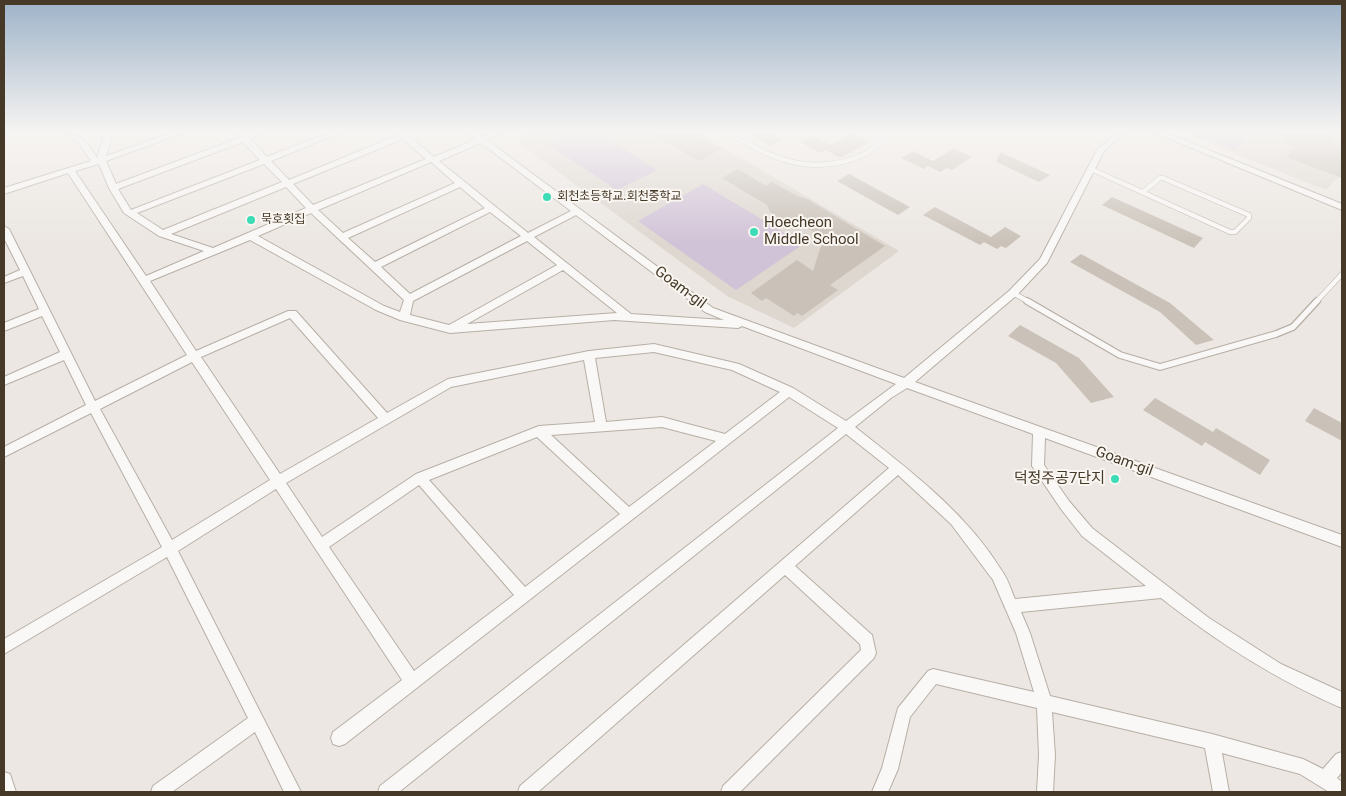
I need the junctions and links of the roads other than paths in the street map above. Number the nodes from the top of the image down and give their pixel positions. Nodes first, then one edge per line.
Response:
1 (103, 169) edge
2 (163, 169) edge
3 (242, 169) edge
4 (274, 169) edge
5 (319, 169) edge
6 (410, 169) edge
7 (444, 169) edge
8 (521, 169) edge
9 (1091, 169) joint
10 (1249, 169) edge
11 (70, 170) joint
12 (287, 183) junction
13 (461, 183) junction
14 (113, 188) junction
15 (4, 191) edge
16 (1143, 192) junction
17 (1342, 207) edge
18 (491, 208) junction
19 (312, 209) junction
20 (578, 211) junction
21 (130, 213) junction
22 (5, 232) edge
23 (162, 234) junction
24 (251, 236) junction
25 (527, 236) junction
26 (342, 237) junction
27 (213, 251) junction
28 (374, 266) junction
29 (563, 266) junction
30 (26, 272) junction
31 (1342, 274) edge
32 (4, 280) edge
33 (144, 280) junction
34 (1014, 293) junction
35 (409, 299) junction
36 (45, 311) junction
37 (629, 317) junction
38 (404, 318) junction
39 (752, 324) junction
40 (4, 327) edge
41 (450, 329) junction
42 (67, 354) junction
43 (589, 355) junction
44 (194, 356) junction
45 (4, 382) edge
46 (906, 383) junction
47 (789, 391) junction
48 (93, 407) junction
49 (386, 419) junction
50 (601, 426) junction
51 (846, 427) junction
52 (539, 431) junction
53 (1038, 431) junction
54 (726, 439) junction
55 (4, 452) edge
56 (898, 468) junction
57 (420, 478) junction
58 (278, 481) junction
59 (628, 514) junction
60 (1342, 541) edge
61 (321, 545) junction
62 (170, 548) junction
63 (785, 566) junction
64 (1162, 591) junction
65 (524, 596) junction
66 (1011, 606) junction
67 (4, 647) edge
68 (412, 682) junction
69 (1342, 700) edge
70 (1044, 702) junction
71 (257, 721) junction
72 (339, 738) dead end
73 (1212, 742) junction
74 (1342, 760) edge
75 (1325, 779) junction
76 (4, 780) edge
77 (8, 792) edge
78 (160, 792) edge
79 (293, 792) edge
80 (386, 792) edge
81 (526, 792) edge
82 (729, 792) edge
83 (880, 792) edge
84 (1045, 792) edge
85 (1221, 792) edge
86 (1342, 792) edge

1 - 14 street
2 - 14 street
3 - 21 street
4 - 12 street
5 - 12 street
6 - 19 street
7 - 13 street
8 - 20 street, Goam-gil
9 - 16 lane
9 - 34 street
10 - 17 street
11 - 15 street
11 - 33 street
12 - 19 street
12 - 23 street
13 - 18 street
13 - 26 street
14 - 21 street
16 - 16 lane
18 - 25 street
18 - 28 street
19 - 24 street
19 - 26 street
20 - 25 street
20 - 39 street, Goam-gil
21 - 23 street
22 - 30 street
23 - 27 street
24 - 27 street
24 - 38 street
25 - 29 street
25 - 35 street
26 - 28 street
27 - 33 street
28 - 35 street
29 - 37 street
29 - 41 street
30 - 32 street
30 - 36 street
31 - 34 lane
33 - 44 street
34 - 46 street
35 - 38 street
36 - 40 street
36 - 42 street
37 - 39 street
37 - 41 street
38 - 41 street
39 - 46 street, Goam-gil
42 - 45 street
42 - 48 street
43 - 47 street
43 - 49 street
43 - 50 street
44 - 48 street
44 - 49 street
44 - 58 street
46 - 51 street
46 - 53 street, Goam-gil
47 - 51 street
47 - 54 street
48 - 55 street
48 - 62 street
49 - 58 street
50 - 52 street
50 - 54 street
51 - 56 street
51 - 80 street
52 - 57 street
52 - 59 street
53 - 60 street, Goam-gil
53 - 64 street
54 - 59 street
56 - 63 street
56 - 66 street
57 - 61 street
57 - 65 street
58 - 61 street
58 - 62 street
59 - 65 street
61 - 68 street
62 - 67 street
62 - 71 street
63 - 81 street
63 - 82 street
64 - 66 street
64 - 69 street
65 - 68 street
66 - 70 street
68 - 72 street
70 - 73 street
70 - 83 street
70 - 84 street
71 - 78 street
71 - 79 street
73 - 75 street
73 - 85 street
74 - 75 street
75 - 86 street
76 - 77 street

